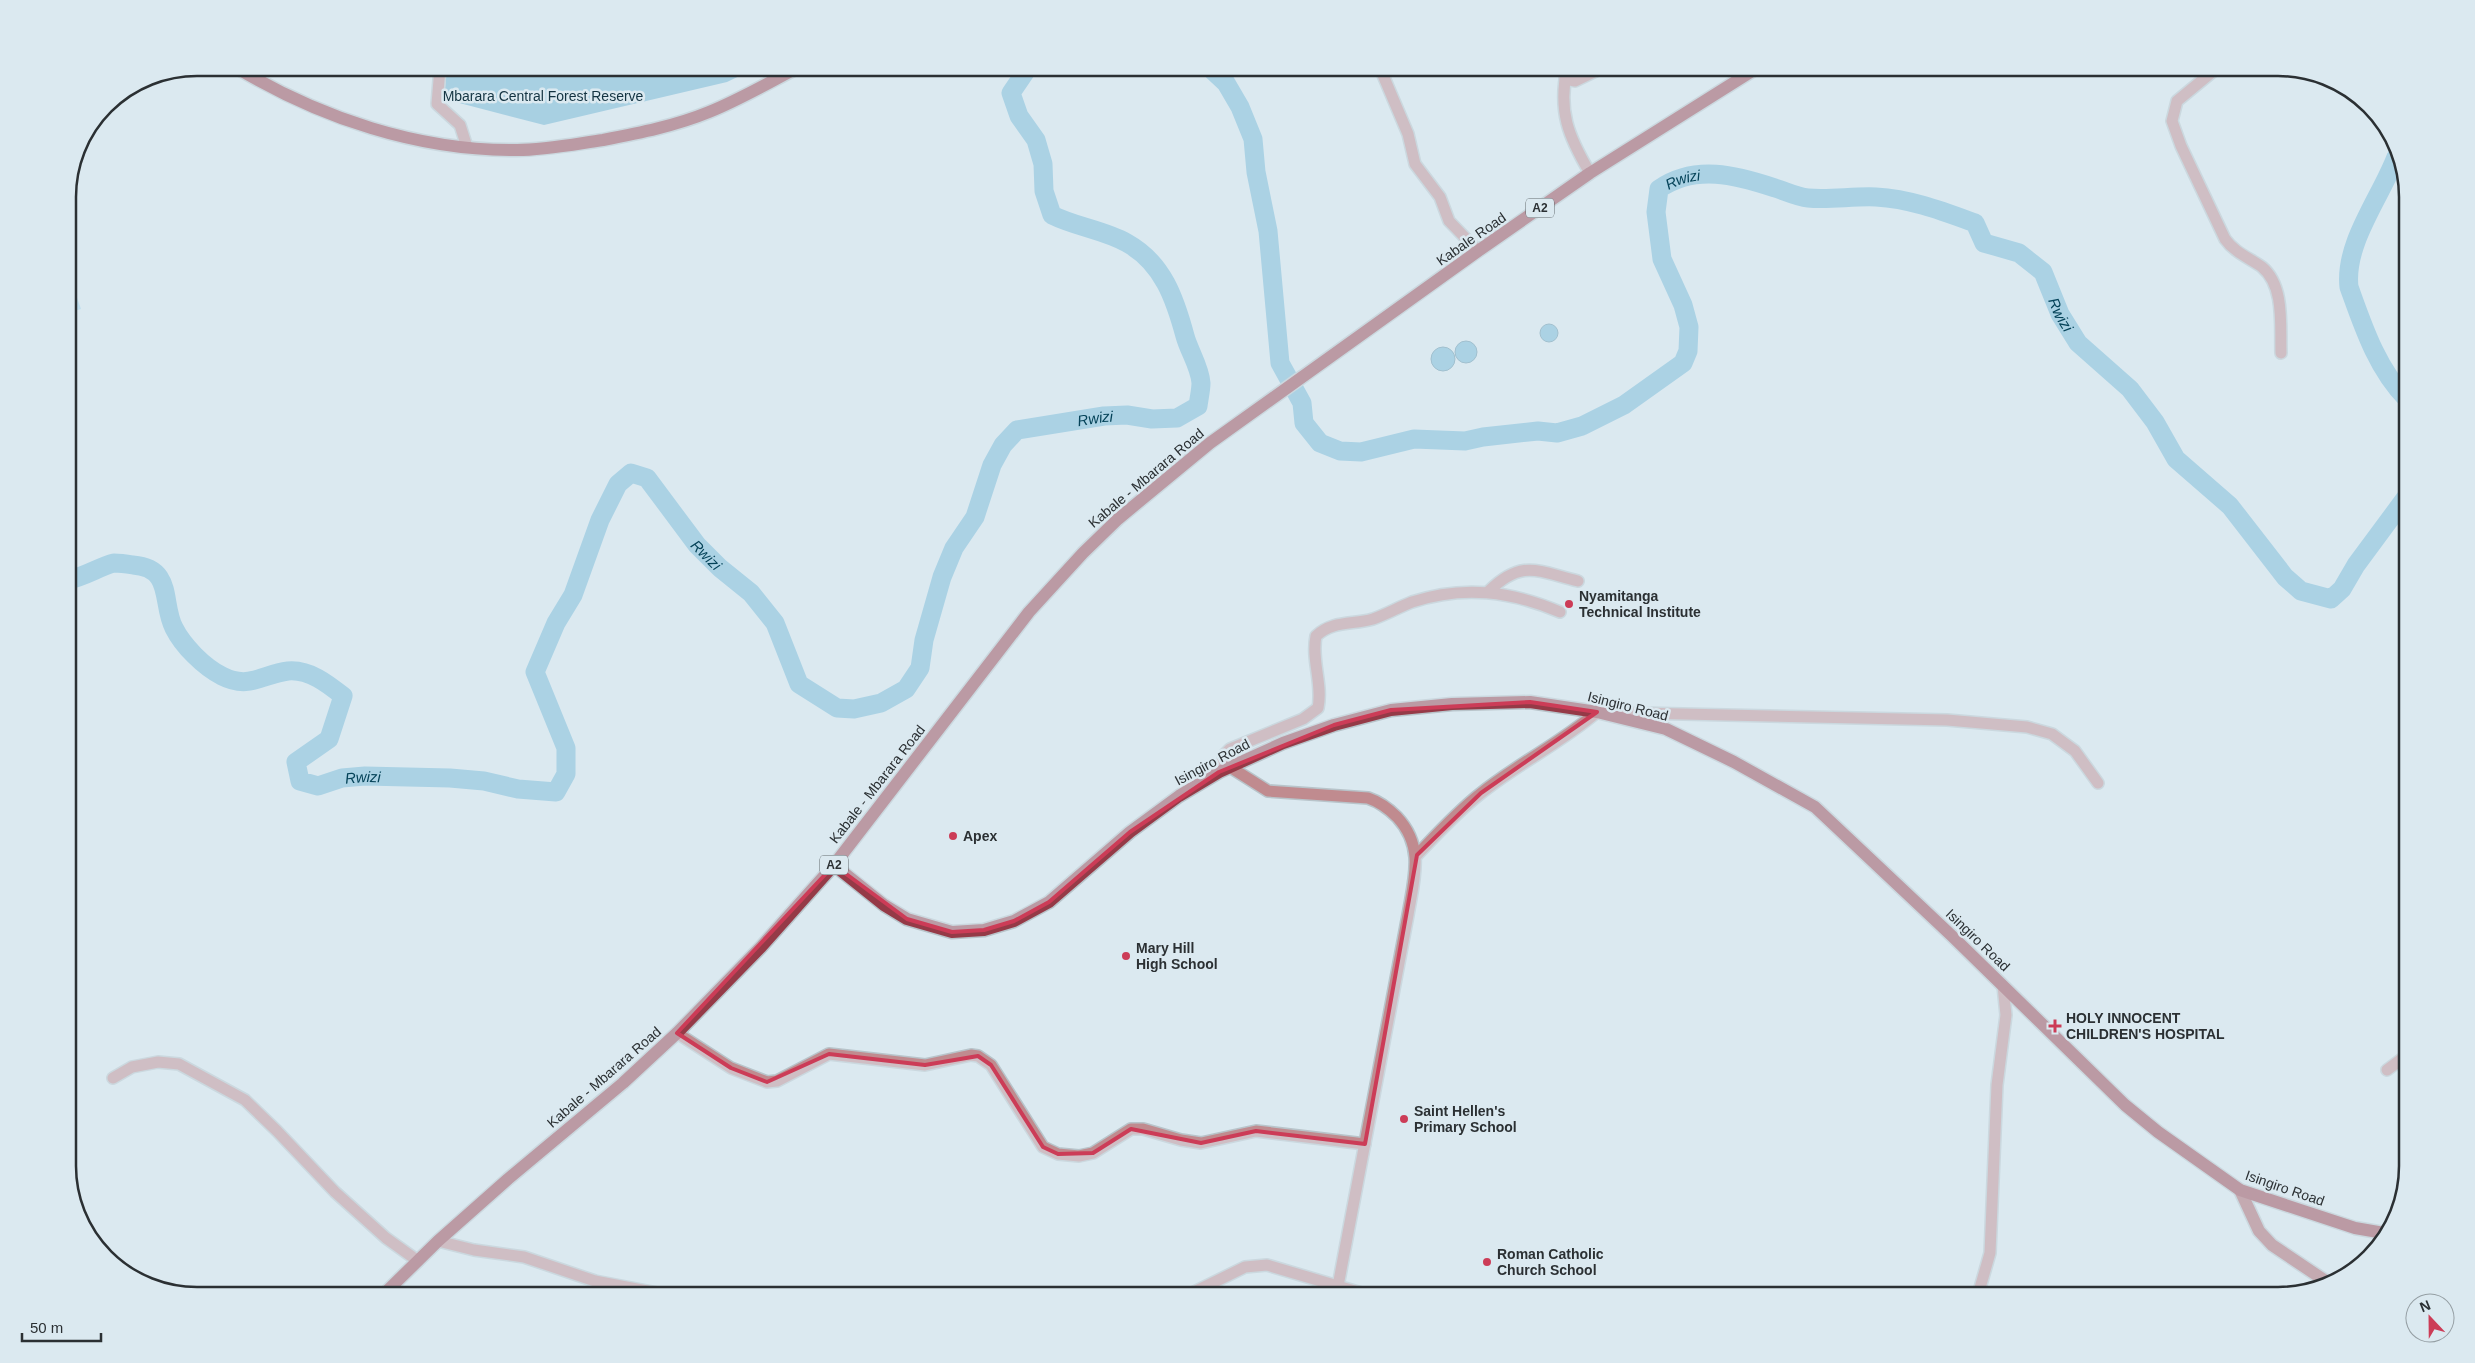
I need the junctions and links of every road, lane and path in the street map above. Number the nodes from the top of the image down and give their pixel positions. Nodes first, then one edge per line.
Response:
1 (251, 76) edge
2 (439, 76) edge
3 (780, 76) edge
4 (1384, 76) edge
5 (1566, 76) edge
6 (1569, 76) edge
7 (1585, 76) edge
8 (1744, 76) edge
9 (2207, 76) edge
10 (467, 147) junction
11 (1590, 174) junction
12 (1478, 251) junction
13 (2281, 352) dead end
14 (1257, 409) joint
15 (1578, 581) dead end
16 (1489, 591) junction
17 (1560, 612) dead end
18 (1597, 712) junction
19 (1225, 769) junction
20 (2098, 782) dead end
21 (1417, 856) junction
22 (834, 865) junction
23 (2003, 986) junction
24 (677, 1033) junction
25 (2399, 1062) edge
26 (2387, 1070) dead end
27 (113, 1078) dead end
28 (1365, 1144) junction
29 (2240, 1190) junction
30 (2378, 1233) edge
31 (438, 1242) junction
32 (418, 1261) junction
33 (2322, 1279) edge
34 (392, 1287) edge
35 (624, 1287) edge
36 (1206, 1287) edge
37 (1331, 1287) edge
38 (1341, 1287) edge
39 (1981, 1287) edge

1 - 10 main road
2 - 10 street
3 - 10 main road
4 - 12 street
5 - 11 street
6 - 7 street
8 - 11 main road, Kabale Road / A2
9 - 13 street
11 - 12 main road, Kabale Road / A2
12 - 14 main road, Kabale Road / A2
14 - 22 main road, Kabale - Mbarara Road / A2
15 - 16 street
16 - 17 street
16 - 19 street
18 - 19 main road, Isingiro Road
18 - 20 street
18 - 21 street
18 - 23 main road, Isingiro Road
19 - 21 street
19 - 22 main road, Isingiro Road
21 - 28 street
22 - 24 main road, Kabale - Mbarara Road / A2
23 - 29 main road, Isingiro Road
23 - 39 street
24 - 28 street
24 - 31 main road, Kabale - Mbarara Road / A2
25 - 26 street
27 - 32 street
28 - 38 street
29 - 30 main road, Isingiro Road
29 - 33 main road
31 - 32 main road, Kabale - Mbarara Road / A2
31 - 35 street
32 - 34 main road, Kabale - Mbarara Road / A2
36 - 37 street

